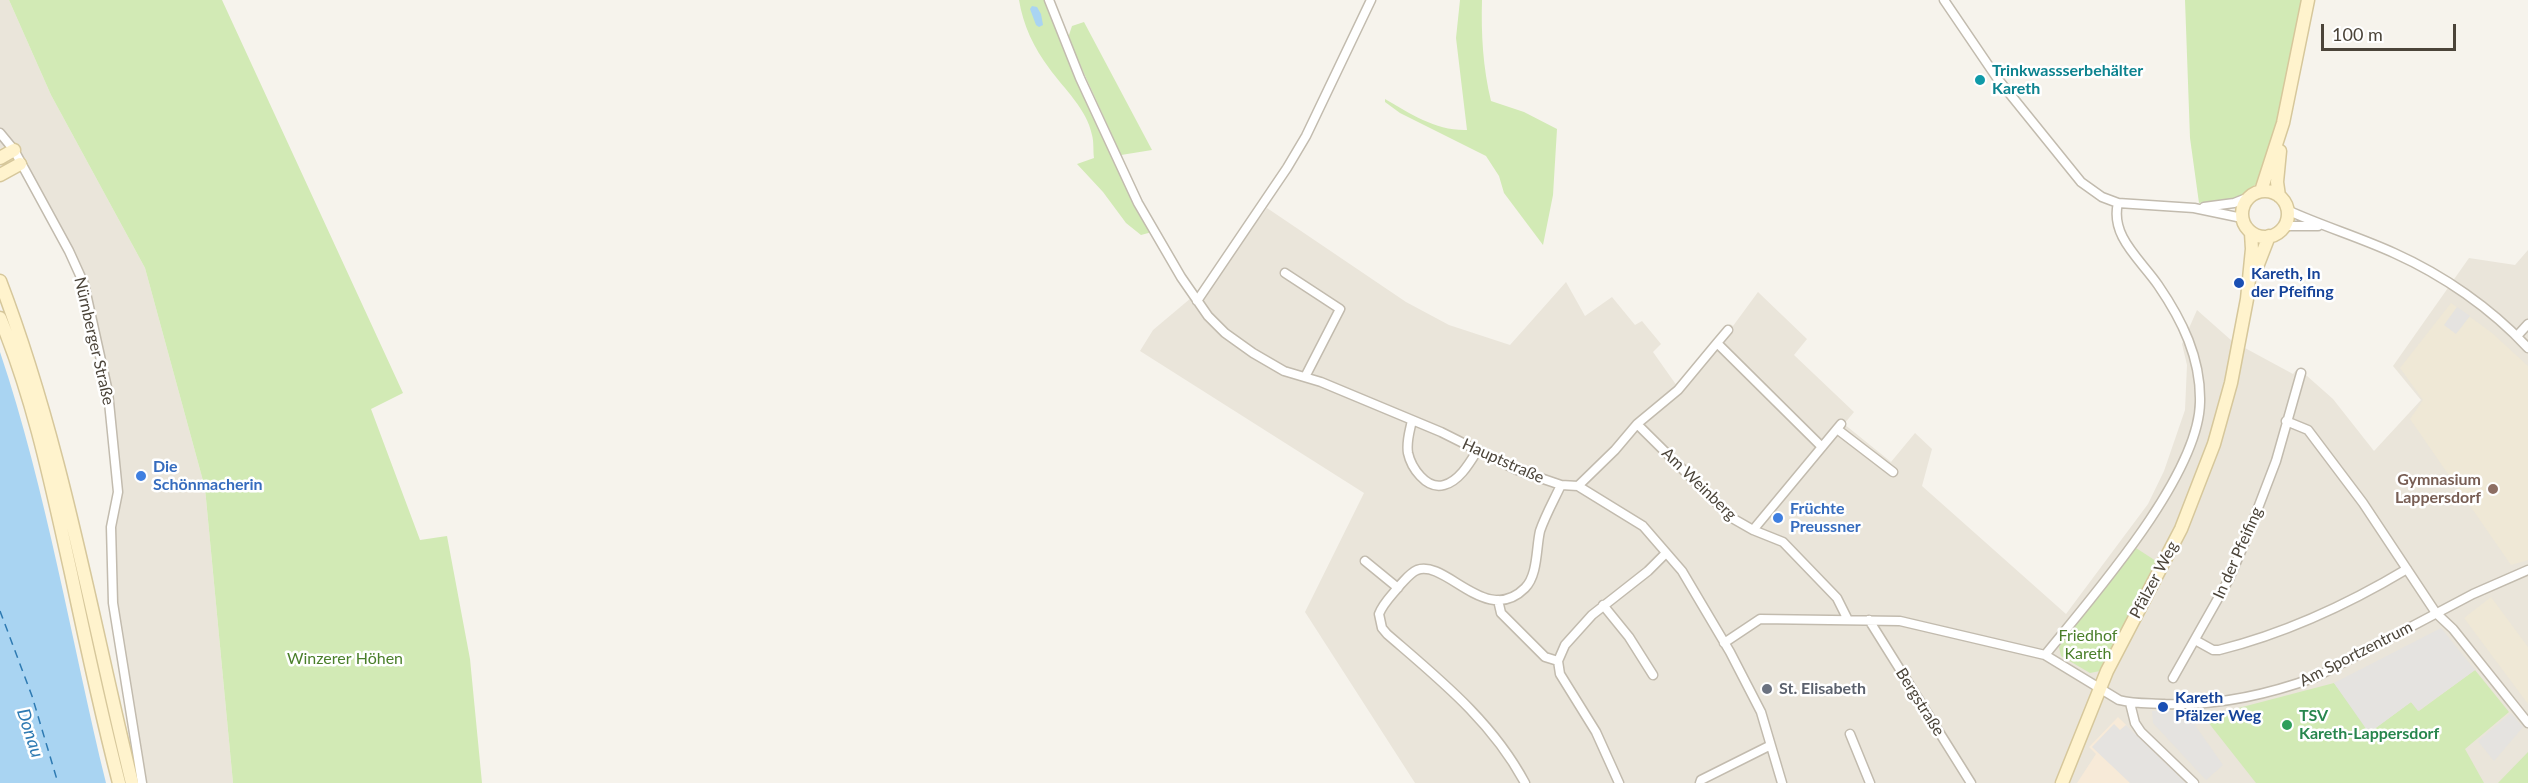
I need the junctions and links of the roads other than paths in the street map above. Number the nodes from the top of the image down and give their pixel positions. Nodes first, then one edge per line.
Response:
1 (1049, 0) edge
2 (1371, 0) edge
3 (1944, 0) edge
4 (2308, 0) edge
5 (2283, 123) junction
6 (0, 133) edge
7 (14, 150) junction
8 (0, 158) edge
9 (20, 164) junction
10 (0, 175) edge
11 (2261, 191) junction
12 (2279, 196) junction
13 (2248, 197) junction
14 (2118, 203) junction
15 (2194, 208) junction
16 (2287, 210) junction
17 (2242, 218) junction
18 (2284, 226) junction
19 (2321, 226) junction
20 (2252, 232) junction
21 (2269, 236) junction
22 (1285, 273) dead end
23 (0, 281) edge
24 (2247, 299) junction
25 (1197, 302) junction
26 (0, 318) edge
27 (2528, 324) edge
28 (1728, 330) dead end
29 (2517, 336) junction
30 (1717, 343) junction
31 (2528, 348) edge
32 (2301, 373) dead end
33 (1305, 377) junction
34 (1412, 420) junction
35 (2286, 421) junction
36 (1637, 424) junction
37 (1822, 447) junction
38 (1477, 451) junction
39 (1893, 472) dead end
40 (1561, 485) junction
41 (1578, 486) junction
42 (1753, 530) junction
43 (1666, 553) junction
44 (1365, 561) dead end
45 (2407, 569) junction
46 (2528, 570) edge
47 (1398, 588) junction
48 (1498, 600) junction
49 (1603, 605) junction
50 (2436, 613) junction
51 (1848, 620) junction
52 (1869, 620) junction
53 (2195, 640) junction
54 (1724, 643) junction
55 (2045, 655) junction
56 (1558, 660) junction
57 (1653, 675) dead end
58 (2173, 678) dead end
59 (2100, 688) junction
60 (2130, 703) junction
61 (2528, 723) edge
62 (1851, 734) dead end
63 (1769, 746) junction
64 (119, 783) edge
65 (132, 783) edge
66 (142, 783) edge
67 (1525, 783) edge
68 (1619, 783) edge
69 (1700, 783) edge
70 (1782, 783) edge
71 (1870, 783) edge
72 (1971, 783) edge
73 (2062, 783) edge
74 (2193, 783) edge

1 - 25 street, Hauptstraße
2 - 25 street
3 - 14 street
4 - 5 street
5 - 11 street
5 - 12 street
6 - 7 street, Nürnberger Straße
7 - 8 street
7 - 9 street, Nürnberger Straße
9 - 10 street
9 - 66 street, Nürnberger Straße
11 - 12 street
11 - 13 street
12 - 16 street
13 - 15 street
13 - 17 street
14 - 15 street
14 - 55 street
15 - 17 street
16 - 18 street
16 - 19 street
17 - 20 street
18 - 19 street
18 - 21 street
19 - 29 street
20 - 21 street
20 - 24 street
21 - 24 street
22 - 33 street
23 - 65 street
24 - 59 street, Pfälzer Weg
25 - 33 street, Hauptstraße
26 - 64 street
27 - 29 street
28 - 30 street
29 - 31 street
30 - 36 street
30 - 37 street
32 - 35 street, In der Pfeifing
33 - 34 street, Hauptstraße
34 - 38 street, Hauptstraße
34 - 38 street
35 - 45 street
35 - 53 street, In der Pfeifing
36 - 41 street
36 - 42 street, Am Weinberg
37 - 39 street
37 - 42 street
38 - 40 street, Hauptstraße
40 - 41 street, Hauptstraße
40 - 48 street
41 - 43 street, Hauptstraße
42 - 51 street, Am Weinberg
43 - 49 street
43 - 54 street, Hauptstraße
44 - 47 street
45 - 50 street
45 - 53 street
46 - 50 street, Am Sportzentrum
47 - 48 street
47 - 67 street
48 - 56 street
49 - 56 street
49 - 57 street
50 - 60 street, Am Sportzentrum
50 - 61 street
51 - 52 street, Am Sportzentrum
51 - 54 street, Am Sportzentrum
52 - 55 street, Am Sportzentrum
52 - 72 street, Bergstraße
53 - 58 street, In der Pfeifing
54 - 63 street, Hauptstraße
55 - 59 street, Am Sportzentrum
56 - 68 street
59 - 60 street, Am Sportzentrum
59 - 73 street, Pfälzer Weg
60 - 74 street
62 - 71 street
63 - 69 street
63 - 70 street, Hauptstraße

